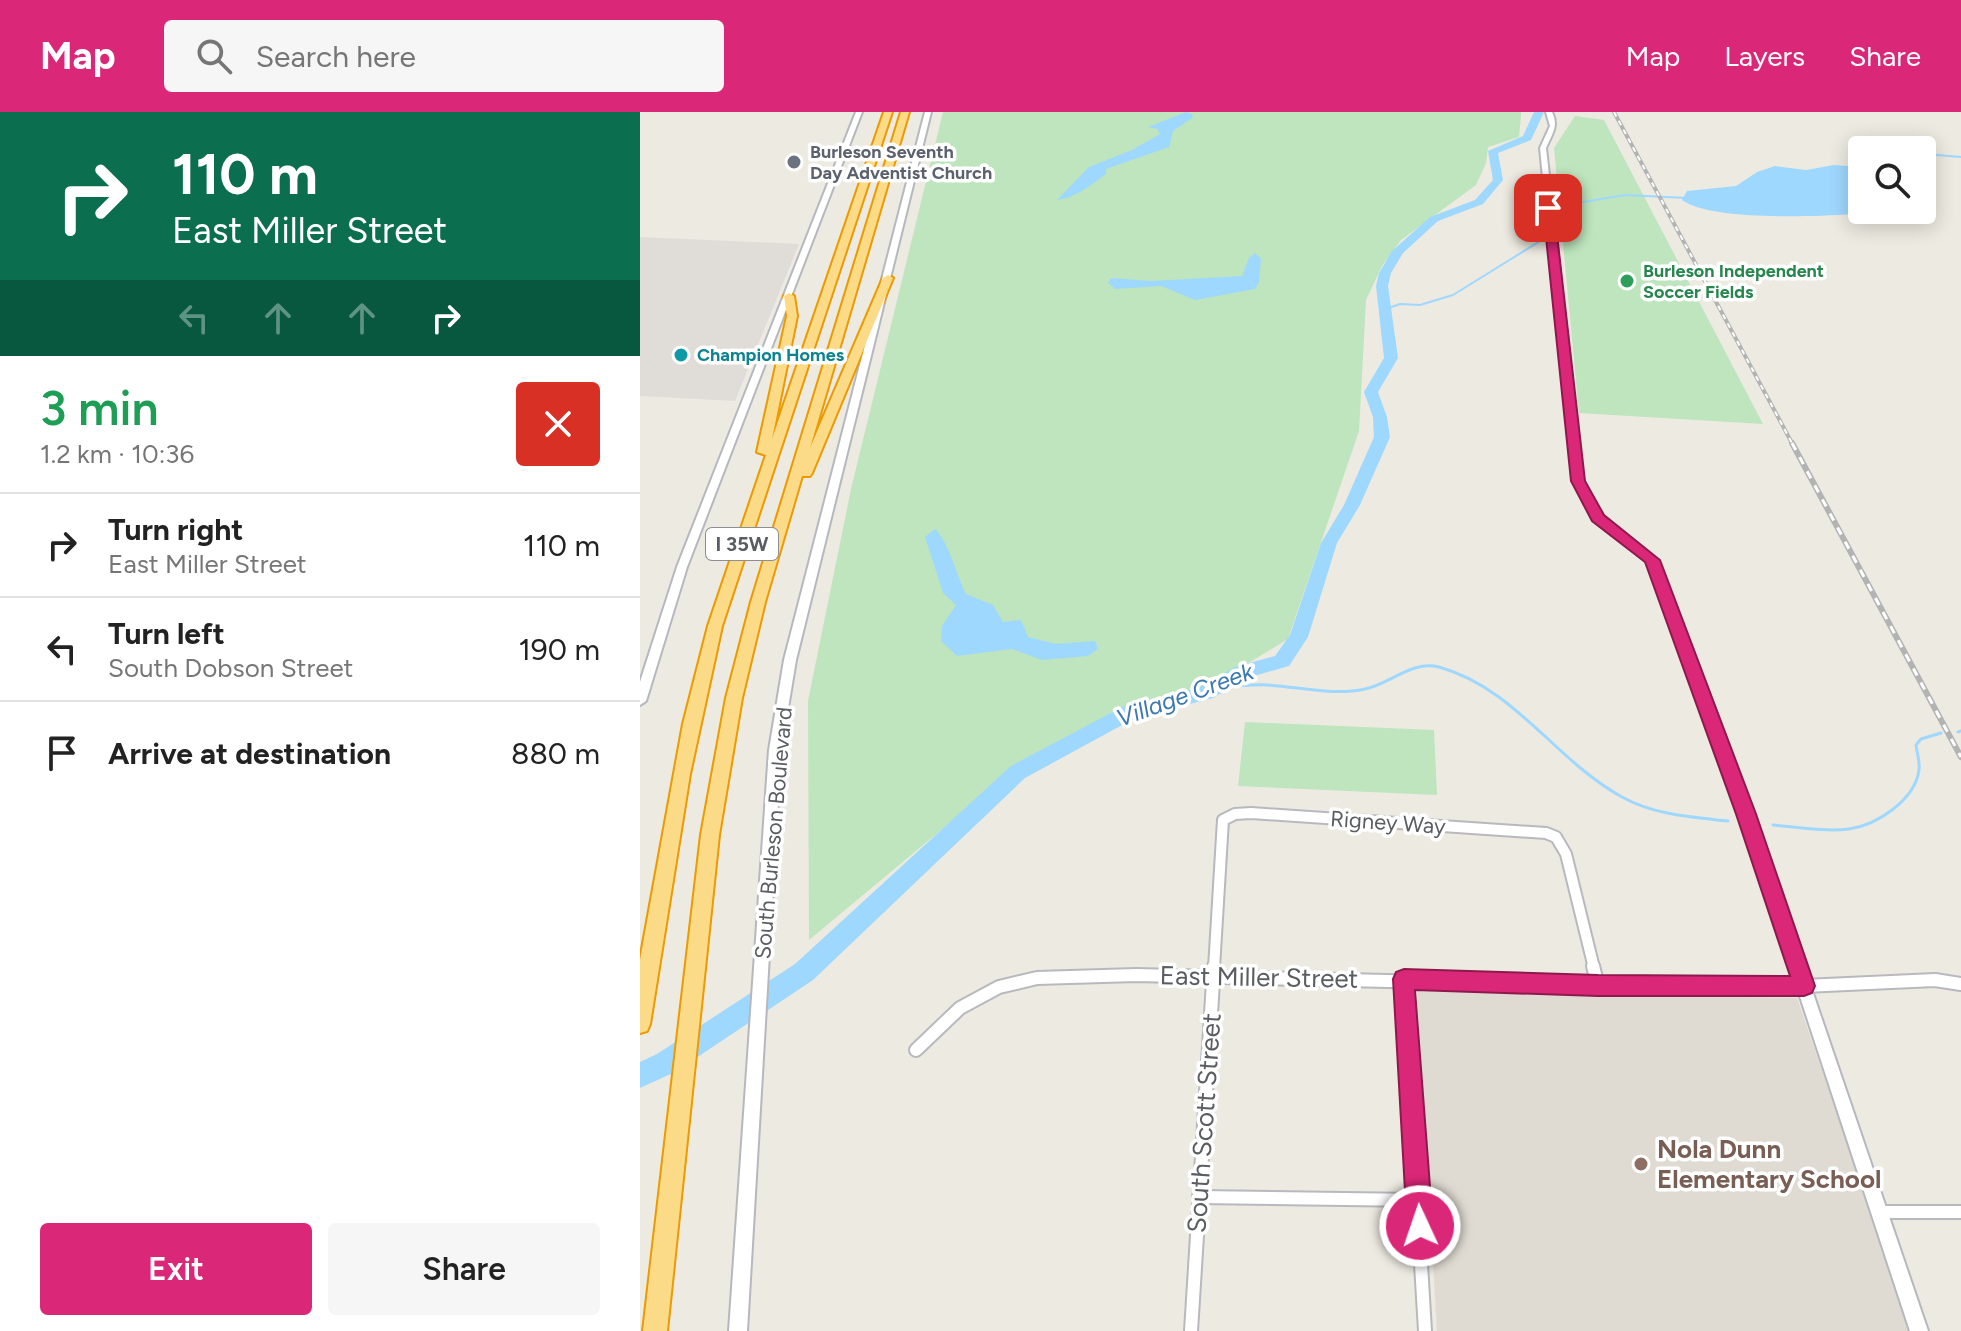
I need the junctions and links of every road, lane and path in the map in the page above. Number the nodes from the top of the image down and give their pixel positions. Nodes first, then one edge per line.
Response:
1 (859, 112) edge
2 (888, 112) edge
3 (905, 112) edge
4 (928, 112) edge
5 (1549, 112) edge
6 (888, 278) junction
7 (789, 296) junction
8 (750, 521) junction
9 (781, 524) junction
10 (640, 701) edge
11 (1223, 820) joint
12 (1213, 977) junction
13 (1404, 979) junction
14 (1961, 984) edge
15 (1598, 986) junction
16 (1804, 986) junction
17 (640, 1024) edge
18 (916, 1050) dead end
19 (1199, 1197) junction
20 (1418, 1200) junction
21 (1878, 1212) junction
22 (1961, 1212) edge
23 (655, 1331) edge
24 (738, 1331) edge
25 (1191, 1331) edge
26 (1425, 1331) edge
27 (1919, 1331) edge

1 - 7 main road
2 - 8 highway, I 35W
3 - 9 highway, I 35W
4 - 6 main road, South Burleson Boulevard
5 - 16 main road
6 - 9 highway
6 - 24 main road, South Burleson Boulevard
7 - 8 highway
7 - 10 main road
8 - 17 highway, I 35W
9 - 23 highway, I 35W
11 - 12 street, South Scott Street
11 - 15 street, Rigney Way
12 - 13 street, East Miller Street
12 - 18 street, East Miller Street
12 - 19 street, South Scott Street
13 - 15 street, East Miller Street
13 - 20 street
14 - 16 street, East Miller Street
15 - 16 street, East Miller Street
16 - 21 main road
19 - 20 street
19 - 25 street, South Scott Street
20 - 26 street
21 - 22 street
21 - 27 main road

